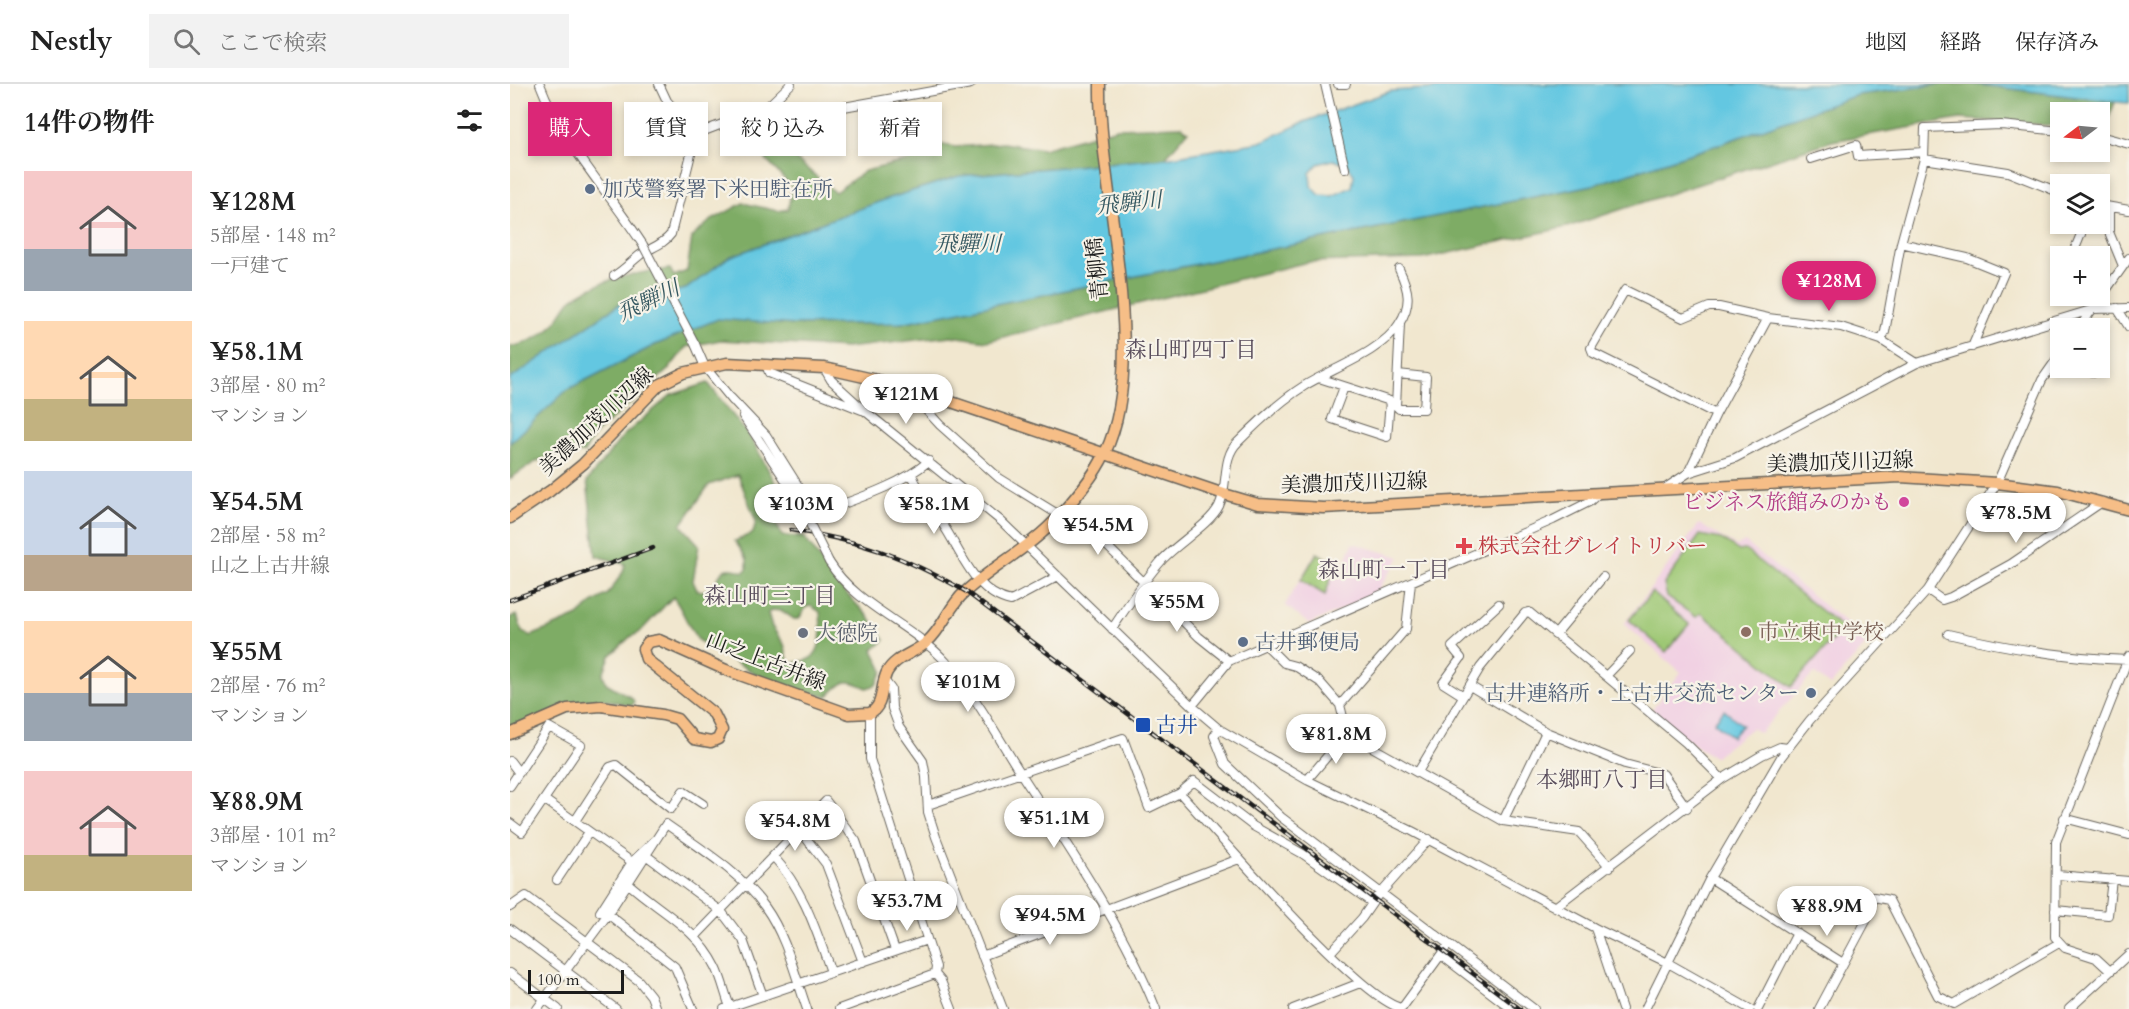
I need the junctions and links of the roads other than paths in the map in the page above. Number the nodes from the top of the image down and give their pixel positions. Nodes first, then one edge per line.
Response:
1 (540, 84) edge
2 (659, 84) edge
3 (791, 84) edge
4 (971, 84) edge
5 (1100, 84) edge
6 (1325, 84) edge
7 (1338, 84) edge
8 (1346, 84) edge
9 (669, 102) edge
10 (772, 102) edge
11 (846, 107) edge
12 (2050, 129) edge
13 (2110, 139) edge
14 (2129, 144) edge
15 (1924, 155) junction
16 (690, 156) edge
17 (1811, 159) dead end
18 (1345, 169) dead end
19 (2050, 189) edge
20 (2110, 207) edge
21 (2129, 210) edge
22 (2080, 234) dead end
23 (2110, 234) edge
24 (1901, 243) junction
25 (2076, 246) edge
26 (2129, 258) edge
27 (2123, 266) junction
28 (1399, 269) dead end
29 (614, 276) dead end
30 (2110, 280) edge
31 (2095, 306) edge
32 (2117, 308) junction
33 (2129, 308) edge
34 (2094, 309) junction
35 (1768, 318) junction
36 (2087, 318) edge
37 (1400, 324) junction
38 (2129, 327) edge
39 (1881, 340) junction
40 (1972, 347) junction
41 (1917, 363) junction
42 (766, 364) junction
43 (705, 367) junction
44 (824, 368) junction
45 (2050, 369) edge
46 (1398, 374) junction
47 (1319, 378) junction
48 (904, 386) junction
49 (1344, 387) junction
50 (865, 411) junction
51 (1716, 414) junction
52 (759, 432) junction
53 (1105, 453) junction
54 (928, 461) junction
55 (1688, 473) junction
56 (912, 475) junction
57 (1997, 483) junction
58 (1664, 489) junction
59 (1599, 492) junction
60 (1224, 494) junction
61 (2102, 502) junction
62 (2129, 510) edge
63 (1060, 515) junction
64 (510, 518) edge
65 (1028, 547) junction
66 (1058, 576) junction
67 (1603, 577) dead end
68 (978, 582) junction
69 (1144, 582) junction
70 (1411, 582) junction
71 (1928, 591) junction
72 (1499, 604) dead end
73 (1112, 629) junction
74 (1948, 633) dead end
75 (1555, 635) junction
76 (926, 643) junction
77 (1266, 645) junction
78 (1630, 651) dead end
79 (2129, 659) edge
80 (1229, 661) junction
81 (1606, 676) junction
82 (884, 680) junction
83 (1470, 686) junction
84 (1462, 695) junction
85 (1340, 705) junction
86 (1192, 706) junction
87 (870, 713) junction
88 (1219, 729) junction
89 (1546, 732) junction
90 (510, 734) edge
91 (1347, 734) junction
92 (1788, 748) junction
93 (510, 761) edge
94 (1418, 771) junction
95 (519, 773) junction
96 (1021, 773) junction
97 (1722, 779) junction
98 (1307, 780) junction
99 (510, 786) edge
100 (1180, 793) junction
101 (545, 800) junction
102 (703, 804) dead end
103 (928, 806) junction
104 (1687, 808) junction
105 (2064, 818) junction
106 (575, 821) junction
107 (1503, 821) junction
108 (510, 823) edge
109 (799, 830) junction
110 (590, 832) junction
111 (2129, 835) edge
112 (657, 839) junction
113 (1429, 839) junction
114 (647, 856) junction
115 (773, 856) junction
116 (1239, 859) junction
117 (632, 862) junction
118 (1610, 867) junction
119 (2057, 875) junction
120 (1710, 878) junction
121 (2112, 879) junction
122 (557, 880) dead end
123 (2129, 881) edge
124 (629, 884) junction
125 (746, 885) junction
126 (1380, 892) junction
127 (1371, 902) junction
128 (510, 907) edge
129 (1555, 907) junction
130 (1108, 910) junction
131 (2055, 910) junction
132 (721, 911) junction
133 (604, 913) junction
134 (1595, 928) junction
135 (510, 929) edge
136 (1797, 933) junction
137 (695, 937) junction
138 (927, 939) junction
139 (586, 942) junction
140 (2059, 943) junction
141 (1448, 945) junction
142 (895, 950) junction
143 (1330, 953) junction
144 (2129, 954) edge
145 (1441, 955) junction
146 (982, 956) junction
147 (863, 962) junction
148 (1668, 963) junction
149 (1844, 963) junction
150 (566, 971) junction
151 (2110, 971) junction
152 (831, 972) junction
153 (510, 973) edge
154 (935, 974) junction
155 (1360, 983) junction
156 (798, 984) junction
157 (763, 996) junction
158 (545, 999) junction
159 (727, 1008) edge
160 (537, 1009) edge
161 (558, 1009) edge
162 (615, 1009) edge
163 (656, 1009) edge
164 (693, 1009) edge
165 (807, 1009) edge
166 (839, 1009) edge
167 (952, 1009) edge
168 (1003, 1009) edge
169 (1156, 1009) edge
170 (1293, 1009) edge
171 (1512, 1009) edge
172 (1534, 1009) edge
173 (1623, 1009) edge
174 (1645, 1009) edge
175 (1749, 1009) edge
176 (1758, 1009) edge
177 (1819, 1009) edge
178 (2069, 1009) edge

1 - 43 street, bridge
2 - 9 street
3 - 10 street
4 - 11 street
5 - 53 main road, 青柳橋
6 - 18 street
7 - 8 street
12 - 15 street
13 - 14 street
15 - 17 street
15 - 19 street
15 - 24 street
16 - 29 street
20 - 21 street
22 - 25 street
23 - 27 street
24 - 39 street
24 - 40 street
26 - 27 street
27 - 30 street
28 - 37 street
31 - 34 street
32 - 33 street
32 - 34 street
32 - 38 street
34 - 36 street
34 - 40 street
35 - 39 street
35 - 51 street
35 - 51 street
37 - 46 street
37 - 47 street
39 - 41 street
40 - 41 street
41 - 55 street
42 - 43 main road, 美濃加茂川辺線
42 - 44 main road, 美濃加茂川辺線
42 - 50 street
43 - 52 street
43 - 64 main road, 美濃加茂川辺線
44 - 48 main road, 美濃加茂川辺線
44 - 50 street
45 - 57 street
46 - 46 street
47 - 49 street
47 - 60 street
48 - 53 main road, 美濃加茂川辺線
48 - 63 street
49 - 49 street
50 - 54 street
51 - 55 street
52 - 56 street
52 - 76 street, bridge
53 - 60 main road, 美濃加茂川辺線
53 - 63 main road
54 - 56 street
54 - 65 street
55 - 58 street
56 - 68 street
57 - 58 main road, 美濃加茂川辺線
57 - 61 main road, 美濃加茂川辺線
57 - 71 street
58 - 59 main road, 美濃加茂川辺線
59 - 60 main road, 美濃加茂川辺線
59 - 70 street
60 - 69 street
61 - 62 main road, 美濃加茂川辺線
61 - 71 street
63 - 65 main road
63 - 69 street
65 - 66 street
65 - 68 main road
66 - 68 street
66 - 73 street
67 - 75 street
68 - 76 main road
69 - 73 street
69 - 80 street
70 - 77 street
70 - 85 street
71 - 92 street
72 - 84 street
73 - 86 street
74 - 79 street
75 - 81 street
75 - 83 street
76 - 82 main road
76 - 96 street
77 - 80 street
77 - 85 street
78 - 81 street
79 - 105 street
80 - 86 street
81 - 97 street
82 - 87 main road
82 - 103 street
83 - 84 street
83 - 89 street
84 - 94 street
85 - 91 street
86 - 88 street
87 - 90 main road, 山之上古井線
87 - 138 street
88 - 98 street
88 - 126 street
89 - 104 street
89 - 107 street
91 - 94 street
91 - 98 street
92 - 97 street
92 - 120 street
93 - 95 street
94 - 107 street
95 - 99 street
95 - 101 street
96 - 100 street
96 - 103 street
96 - 130 street
97 - 104 street
98 - 113 street
100 - 116 street
100 - 127 street
101 - 106 street
101 - 108 street
102 - 106 street
103 - 146 street
104 - 118 street
105 - 111 street
105 - 119 street
106 - 110 street
107 - 118 street
109 - 115 street
109 - 142 street
109 - 147 street
110 - 117 street
110 - 122 street
112 - 114 street
112 - 117 street
112 - 125 street
113 - 126 street
113 - 129 street
114 - 124 street
114 - 132 street
115 - 125 street
115 - 152 street
116 - 130 street
116 - 143 street
117 - 133 street
118 - 129 street
119 - 121 street
119 - 131 street
120 - 136 street
120 - 148 street
121 - 123 street
121 - 131 street
124 - 133 street
124 - 137 street
125 - 132 street
125 - 156 street
126 - 127 street
126 - 141 street
127 - 143 street
128 - 139 street
129 - 134 street
130 - 146 street
130 - 169 street
131 - 140 street
132 - 137 street
132 - 157 street
133 - 139 street
133 - 164 street
134 - 148 street
134 - 173 street
135 - 150 street
136 - 149 street
136 - 176 street
137 - 159 street
138 - 142 street
138 - 154 street
139 - 150 street
139 - 163 street
140 - 149 street
140 - 151 street
141 - 145 street
141 - 172 street
142 - 147 street
143 - 155 street
144 - 151 street
145 - 155 street
145 - 171 street
146 - 168 street
147 - 152 street
148 - 174 street
148 - 175 street
149 - 177 street
150 - 158 street
150 - 162 street
151 - 178 street
152 - 156 street
153 - 158 street
154 - 166 street
154 - 167 street
155 - 170 street
156 - 157 street
156 - 165 street
157 - 159 street
158 - 160 street
158 - 161 street

